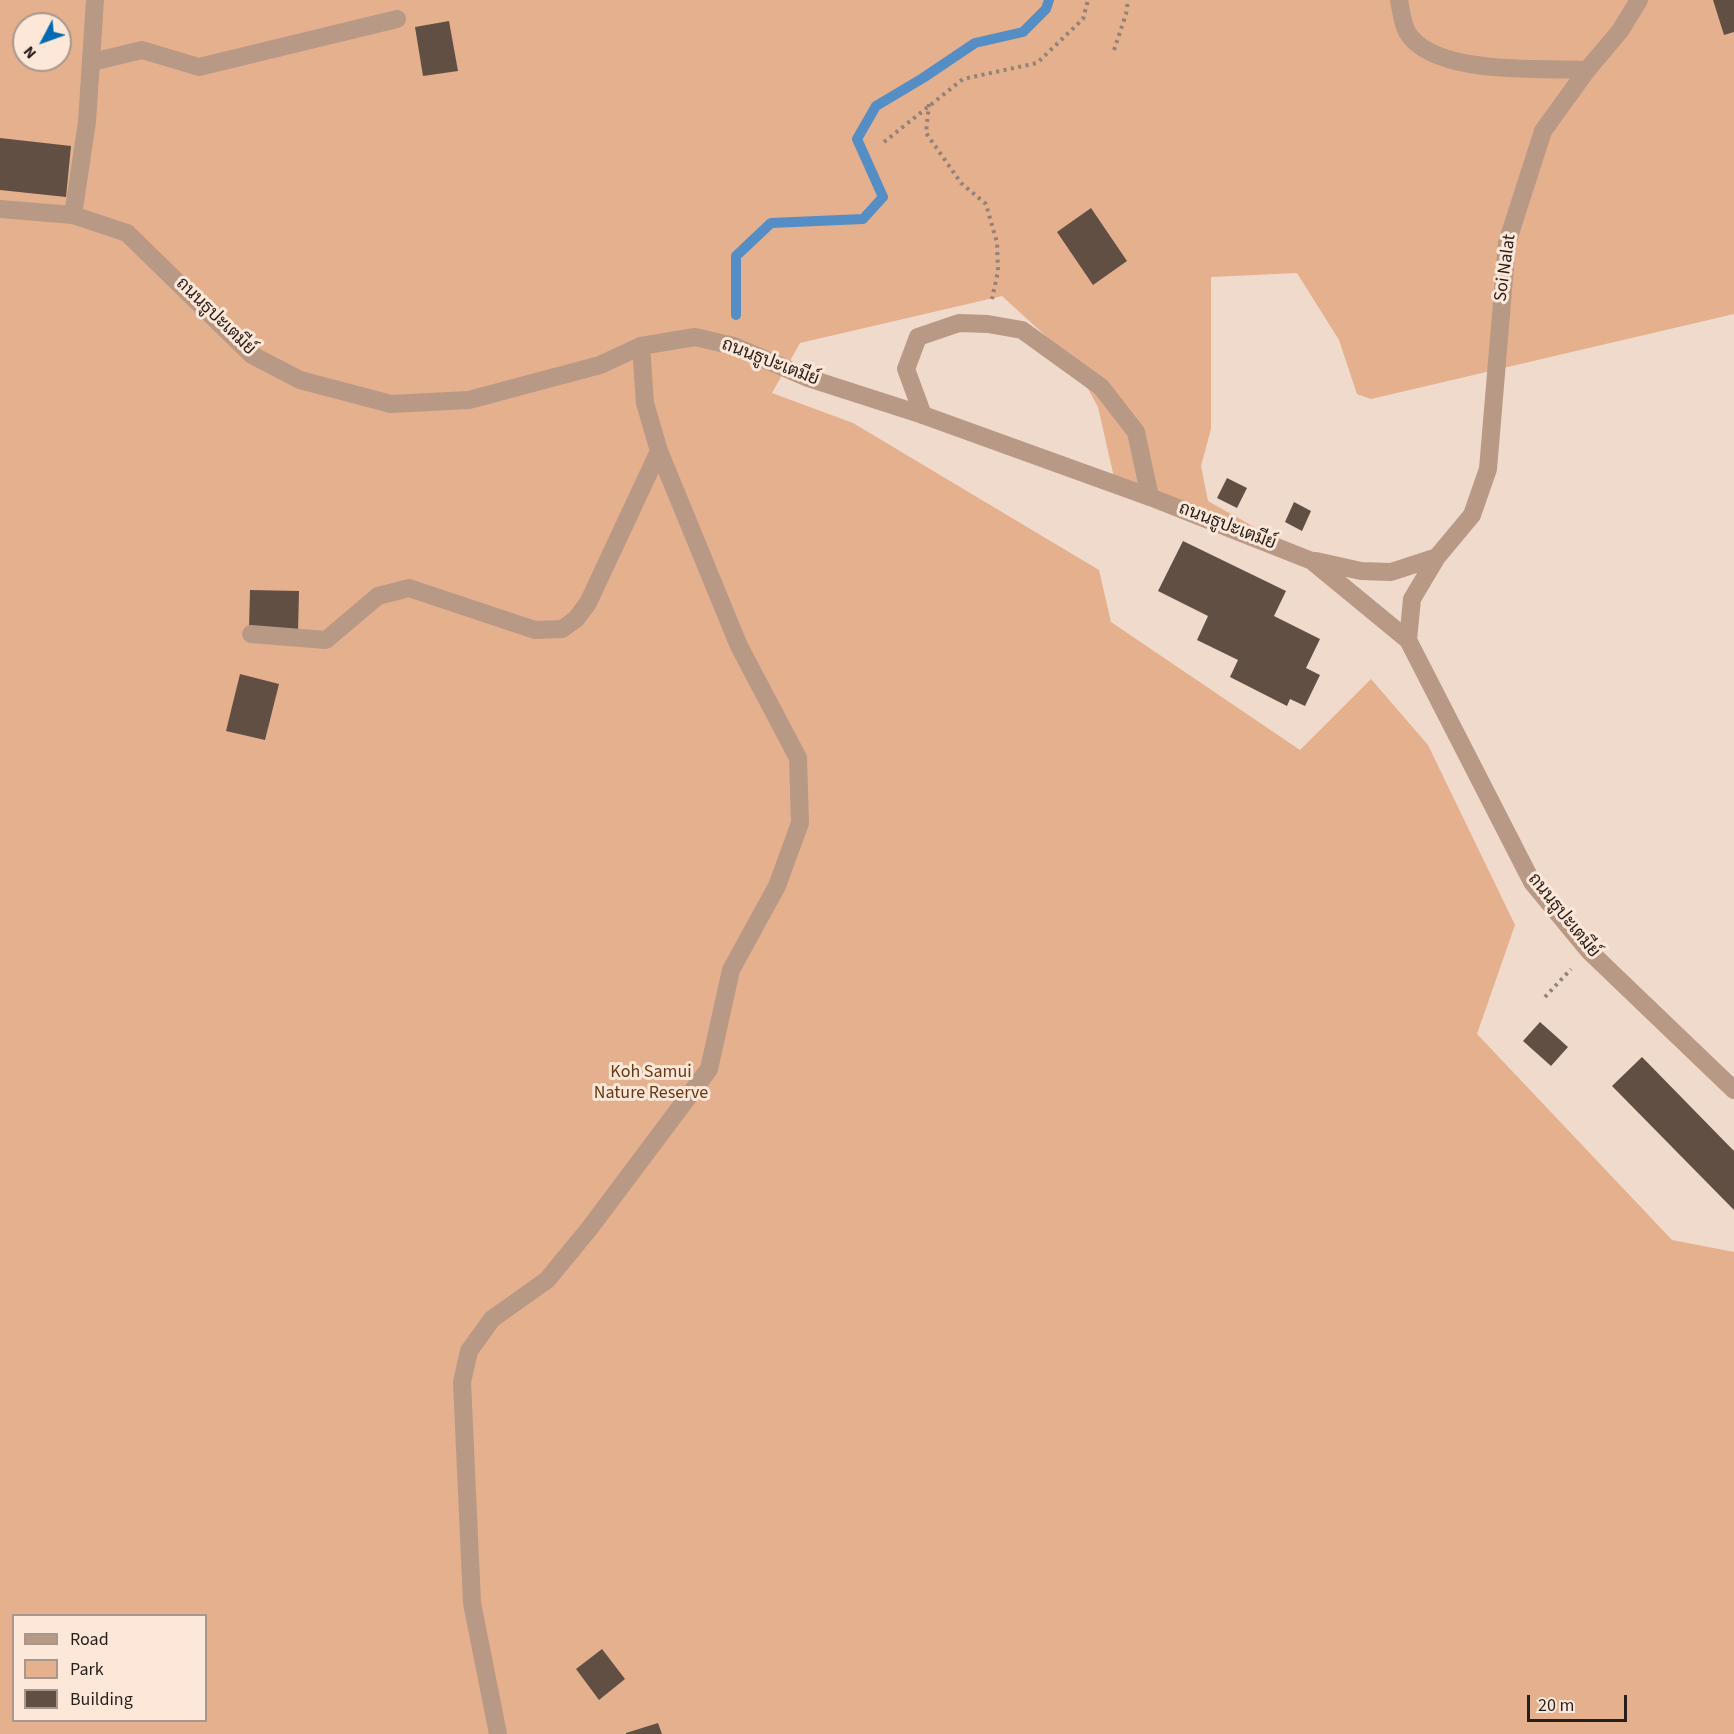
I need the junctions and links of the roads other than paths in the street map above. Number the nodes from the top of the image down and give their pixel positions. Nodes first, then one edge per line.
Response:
1 (95, 0) edge
2 (1399, 0) edge
3 (1639, 0) edge
4 (397, 19) dead end
5 (92, 62) junction
6 (1587, 70) junction
7 (0, 209) edge
8 (73, 215) junction
9 (641, 346) junction
10 (923, 415) junction
11 (660, 451) junction
12 (1150, 497) junction
13 (1437, 557) junction
14 (1312, 561) junction
15 (251, 634) dead end
16 (1408, 640) junction
17 (1734, 1090) edge
18 (498, 1734) edge

1 - 5 street
2 - 6 street
3 - 6 street, Soi Nalat
4 - 5 street
5 - 8 street
6 - 13 street, Soi Nalat
7 - 8 street, ถนนธูปะเตมีย์
8 - 9 street, ถนนธูปะเตมีย์
9 - 10 street, ถนนธูปะเตมีย์
9 - 11 street
10 - 12 street, ถนนธูปะเตมีย์
10 - 12 street
11 - 15 street
11 - 18 street
12 - 14 street, ถนนธูปะเตมีย์
13 - 14 street
13 - 16 street
14 - 16 street, ถนนธูปะเตมีย์
16 - 17 street, ถนนธูปะเตมีย์

